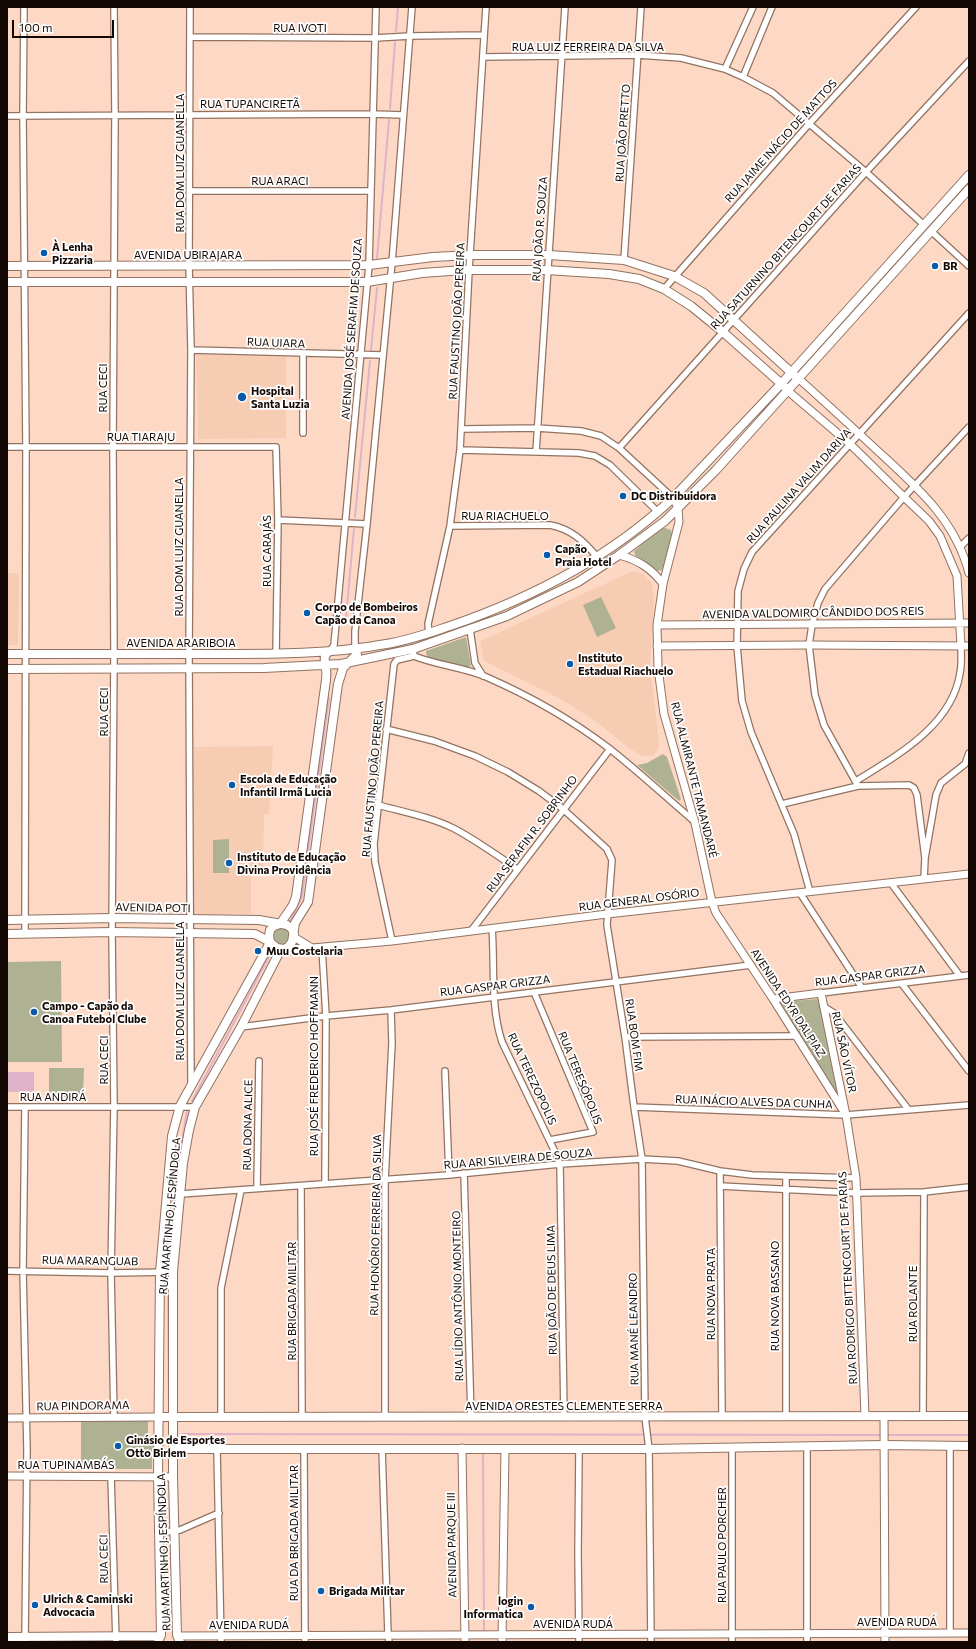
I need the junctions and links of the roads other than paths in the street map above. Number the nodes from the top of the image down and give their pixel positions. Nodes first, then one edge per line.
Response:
1 (24, 7) edge
2 (114, 7) edge
3 (190, 7) edge
4 (376, 7) edge
5 (412, 7) edge
6 (486, 7) edge
7 (565, 7) edge
8 (641, 7) edge
9 (753, 7) edge
10 (772, 7) edge
11 (916, 7) edge
12 (484, 35) junction
13 (410, 36) junction
14 (190, 37) junction
15 (375, 38) junction
16 (638, 55) junction
17 (562, 56) junction
18 (483, 57) junction
19 (969, 61) edge
20 (725, 69) junction
21 (743, 77) junction
22 (373, 114) junction
23 (115, 115) junction
24 (190, 115) junction
25 (403, 115) junction
26 (7, 116) edge
27 (23, 116) junction
28 (809, 124) junction
29 (866, 172) junction
30 (969, 175) edge
31 (969, 189) edge
32 (190, 191) junction
33 (371, 191) junction
34 (924, 225) junction
35 (931, 231) junction
36 (471, 254) junction
37 (548, 255) junction
38 (624, 260) junction
39 (392, 263) junction
40 (368, 265) junction
41 (7, 266) edge
42 (24, 266) junction
43 (115, 266) junction
44 (189, 266) junction
45 (969, 266) edge
46 (469, 270) junction
47 (546, 270) junction
48 (674, 276) junction
49 (390, 279) junction
50 (7, 282) edge
51 (24, 282) junction
52 (114, 282) junction
53 (189, 282) junction
54 (367, 282) junction
55 (664, 289) junction
56 (969, 313) edge
57 (733, 321) junction
58 (723, 332) junction
59 (191, 350) junction
60 (303, 354) junction
61 (361, 355) junction
62 (383, 355) junction
63 (790, 372) junction
64 (799, 379) junction
65 (781, 384) junction
66 (788, 391) junction
67 (969, 427) edge
68 (537, 428) junction
69 (462, 429) junction
70 (303, 433) dead end
71 (860, 434) junction
72 (850, 444) junction
73 (7, 447) edge
74 (26, 447) junction
75 (113, 447) junction
76 (190, 447) junction
77 (276, 447) joint
78 (619, 448) junction
79 (460, 450) junction
80 (536, 452) junction
81 (915, 486) junction
82 (904, 497) junction
83 (673, 498) junction
84 (678, 508) junction
85 (658, 512) junction
86 (278, 520) junction
87 (346, 522) junction
88 (367, 524) junction
89 (450, 526) junction
90 (969, 538) edge
91 (960, 547) junction
92 (948, 553) junction
93 (619, 555) junction
94 (597, 557) junction
95 (969, 573) edge
96 (957, 576) junction
97 (663, 584) junction
98 (960, 622) junction
99 (969, 623) edge
100 (657, 625) junction
101 (736, 625) junction
102 (812, 625) junction
103 (470, 629) junction
104 (428, 633) junction
105 (809, 645) junction
106 (657, 646) junction
107 (737, 646) junction
108 (965, 646) edge
109 (355, 648) junction
110 (330, 651) junction
111 (414, 652) junction
112 (7, 654) edge
113 (25, 654) junction
114 (79, 654) junction
115 (114, 654) junction
116 (168, 654) junction
117 (189, 654) junction
118 (240, 654) junction
119 (264, 654) junction
120 (276, 654) junction
121 (350, 662) junction
122 (325, 665) junction
123 (168, 668) junction
124 (189, 668) junction
125 (240, 668) junction
126 (264, 668) junction
127 (7, 669) edge
128 (25, 669) junction
129 (79, 669) junction
130 (114, 669) junction
131 (483, 676) junction
132 (386, 729) junction
133 (610, 749) junction
134 (969, 753) edge
135 (857, 784) junction
136 (782, 804) junction
137 (378, 805) junction
138 (563, 809) junction
139 (695, 823) junction
140 (925, 858) junction
141 (517, 869) junction
142 (969, 874) edge
143 (924, 879) junction
144 (890, 883) junction
145 (800, 892) junction
146 (810, 892) junction
147 (712, 902) junction
148 (607, 914) junction
149 (112, 918) junction
150 (26, 919) junction
151 (189, 919) junction
152 (7, 920) edge
153 (280, 924) junction
154 (492, 928) junction
155 (471, 931) junction
156 (112, 932) junction
157 (190, 932) junction
158 (7, 934) edge
159 (24, 934) junction
160 (294, 936) junction
161 (392, 940) junction
162 (270, 942) junction
163 (312, 948) junction
164 (322, 948) junction
165 (283, 949) junction
166 (751, 965) junction
167 (960, 976) junction
168 (969, 976) edge
169 (616, 982) junction
170 (902, 984) junction
171 (862, 988) junction
172 (534, 992) junction
173 (821, 993) junction
174 (494, 997) junction
175 (773, 999) junction
176 (823, 1006) junction
177 (391, 1010) junction
178 (326, 1016) junction
179 (241, 1027) junction
180 (797, 1036) junction
181 (625, 1037) junction
182 (259, 1061) dead end
183 (445, 1071) dead end
184 (969, 1071) edge
185 (191, 1088) junction
186 (969, 1105) edge
187 (114, 1106) junction
188 (180, 1106) junction
189 (7, 1107) edge
190 (25, 1107) junction
191 (195, 1107) junction
192 (634, 1108) junction
193 (908, 1109) junction
194 (846, 1115) junction
195 (550, 1140) junction
196 (642, 1159) junction
197 (560, 1164) junction
198 (720, 1171) junction
199 (464, 1173) junction
200 (449, 1175) junction
201 (786, 1176) junction
202 (856, 1178) junction
203 (385, 1180) junction
204 (325, 1183) junction
205 (301, 1186) junction
206 (720, 1186) junction
207 (969, 1187) edge
208 (257, 1188) junction
209 (241, 1190) junction
210 (785, 1190) junction
211 (924, 1192) junction
212 (857, 1193) junction
213 (181, 1194) junction
214 (7, 1271) edge
215 (23, 1271) junction
216 (160, 1272) junction
217 (173, 1272) junction
218 (111, 1273) junction
219 (564, 1416) junction
220 (865, 1416) junction
221 (923, 1416) junction
222 (969, 1416) edge
223 (114, 1417) junction
224 (158, 1417) junction
225 (174, 1417) junction
226 (302, 1417) junction
227 (385, 1417) junction
228 (471, 1417) junction
229 (645, 1417) junction
230 (722, 1417) junction
231 (786, 1417) junction
232 (7, 1418) edge
233 (27, 1418) junction
234 (221, 1418) junction
235 (884, 1421) junction
236 (884, 1442) junction
237 (950, 1446) junction
238 (969, 1446) edge
239 (807, 1447) junction
240 (382, 1448) junction
241 (462, 1448) junction
242 (579, 1448) junction
243 (732, 1448) junction
244 (173, 1449) junction
245 (217, 1449) junction
246 (304, 1449) junction
247 (505, 1449) junction
248 (649, 1449) junction
249 (7, 1476) edge
250 (27, 1476) junction
251 (112, 1476) junction
252 (158, 1476) junction
253 (173, 1476) junction
254 (219, 1513) junction
255 (175, 1531) junction
256 (159, 1533) junction
257 (885, 1633) junction
258 (918, 1633) junction
259 (950, 1633) junction
260 (969, 1633) edge
261 (732, 1634) junction
262 (807, 1634) junction
263 (7, 1637) edge
264 (160, 1638) edge
265 (178, 1638) edge
266 (502, 1638) edge
267 (579, 1638) edge
268 (650, 1638) edge
269 (25, 1639) edge
270 (116, 1639) edge
271 (220, 1639) edge
272 (305, 1639) edge
273 (389, 1639) edge
274 (464, 1639) edge
275 (732, 1642) edge
276 (807, 1642) edge
277 (885, 1642) edge
278 (918, 1642) edge

1 - 27 street
2 - 23 street, RUA CECI
3 - 14 street, RUA DOM LUIZ GUANELLA
4 - 15 street, AVENIDA JOSÉ SERAFIM DE SOUZA
5 - 13 street
6 - 12 street, RUA FAUSTINO JOÃO PEREIRA
7 - 17 street, RUA JOÃO R. SOUZA
8 - 16 street, RUA JOÃO PRETTO
9 - 20 street
10 - 21 street
11 - 28 street, RUA JAIME INÁCIO DE MATTOS
12 - 13 street
12 - 18 street, RUA FAUSTINO JOÃO PEREIRA
13 - 15 street, RUA IVOTI
13 - 25 street
14 - 15 street, RUA IVOTI
14 - 24 street, RUA DOM LUIZ GUANELLA
15 - 22 street, AVENIDA JOSÉ SERAFIM DE SOUZA
16 - 17 street, RUA LUIZ FERREIRA DA SILVA
16 - 20 street, RUA LUIZ FERREIRA DA SILVA
16 - 38 street, RUA JOÃO PRETTO
17 - 18 street, RUA LUIZ FERREIRA DA SILVA
17 - 37 street, RUA JOÃO R. SOUZA
18 - 36 street, RUA FAUSTINO JOÃO PEREIRA
19 - 29 street, RUA SATURNINO BITENCOURT DE FARIAS
20 - 21 street, RUA LUIZ FERREIRA DA SILVA
21 - 28 street, RUA LUIZ FERREIRA DA SILVA
22 - 24 street, RUA TUPANCIRETÃ
22 - 25 street, RUA TUPANCIRETÃ
22 - 33 street, AVENIDA JOSÉ SERAFIM DE SOUZA
23 - 24 street, RUA TUPANCIRETÃ
23 - 27 street, RUA TUPANCIRETÃ
23 - 43 street, RUA CECI
24 - 32 street, RUA DOM LUIZ GUANELLA
25 - 39 street
26 - 27 street, RUA TUPANCIRETÃ
27 - 42 street
28 - 29 street, RUA LUIZ FERREIRA DA SILVA
28 - 48 street, RUA JAIME INÁCIO DE MATTOS
29 - 34 street, RUA LUIZ FERREIRA DA SILVA
29 - 57 street, RUA SATURNINO BITENCOURT DE FARIAS
30 - 34 main road, AVENIDA ARARIBOIA
31 - 35 main road
32 - 33 street, RUA ARACI
32 - 44 street, RUA DOM LUIZ GUANELLA
33 - 40 street, AVENIDA JOSÉ SERAFIM DE SOUZA
34 - 63 main road, AVENIDA ARARIBOIA
35 - 45 street
35 - 64 main road
36 - 37 main road, AVENIDA UBIRAJARA
36 - 39 main road, AVENIDA UBIRAJARA
36 - 46 street, RUA FAUSTINO JOÃO PEREIRA
37 - 38 main road, AVENIDA UBIRAJARA
37 - 47 street, RUA JOÃO R. SOUZA
38 - 48 main road, AVENIDA UBIRAJARA
39 - 40 main road, AVENIDA UBIRAJARA
39 - 49 street
40 - 44 main road, AVENIDA UBIRAJARA
40 - 54 street, AVENIDA JOSÉ SERAFIM DE SOUZA
41 - 42 main road, AVENIDA UBIRAJARA
42 - 43 main road, AVENIDA UBIRAJARA
42 - 51 street
43 - 44 main road, AVENIDA UBIRAJARA
43 - 52 street, RUA CECI
44 - 53 street, RUA DOM LUIZ GUANELLA
46 - 47 main road
46 - 49 main road
46 - 69 street, RUA FAUSTINO JOÃO PEREIRA
47 - 55 main road
47 - 68 street, RUA JOÃO R. SOUZA
48 - 55 street, RUA JAIME INÁCIO DE MATTOS
48 - 57 main road, AVENIDA UBIRAJARA
49 - 54 main road
49 - 62 street
50 - 51 main road
51 - 52 main road
51 - 74 street
52 - 53 main road
52 - 75 street, RUA CECI
53 - 54 main road
53 - 59 street, RUA DOM LUIZ GUANELLA
54 - 61 street, AVENIDA JOSÉ SERAFIM DE SOUZA
55 - 58 main road
56 - 71 street, RUA PAULINA VALIM DARIVA
57 - 58 street, RUA SATURNINO BITENCOURT DE FARIAS
57 - 63 main road, AVENIDA UBIRAJARA
58 - 65 main road
58 - 78 street, RUA SATURNINO BITENCOURT DE FARIAS
59 - 60 street, RUA UIARA
59 - 76 street, RUA DOM LUIZ GUANELLA
60 - 61 street, RUA UIARA
60 - 70 street
61 - 62 street, RUA UIARA
61 - 87 street, AVENIDA JOSÉ SERAFIM DE SOUZA
62 - 88 street
63 - 64 main road, AVENIDA UBIRAJARA
63 - 65 main road, AVENIDA ARARIBOIA
64 - 66 main road
64 - 71 street
65 - 66 main road
65 - 83 main road, AVENIDA ARARIBOIA
66 - 72 street
66 - 84 main road
67 - 81 street
68 - 69 street
68 - 78 street
68 - 80 street, RUA JOÃO R. SOUZA
69 - 79 street, RUA FAUSTINO JOÃO PEREIRA
71 - 72 street, RUA PAULINA VALIM DARIVA
71 - 81 street
72 - 82 street
72 - 101 street, RUA PAULINA VALIM DARIVA
73 - 74 street, RUA TIARAJU
74 - 75 street, RUA TIARAJU
74 - 113 street
75 - 76 street, RUA TIARAJU
75 - 115 street, RUA CECI
76 - 77 street, RUA TIARAJU
76 - 117 street, RUA DOM LUIZ GUANELLA
77 - 86 street, RUA CARAJÁS
78 - 83 street
79 - 80 street
79 - 89 street, RUA FAUSTINO JOÃO PEREIRA
80 - 85 street
81 - 82 street
81 - 91 street
82 - 92 street
82 - 102 street
83 - 84 street, RUA ALMIRANTE TAMANDARÉ
83 - 85 main road, AVENIDA ARARIBOIA
84 - 93 main road
84 - 97 street, RUA ALMIRANTE TAMANDARÉ
85 - 94 main road, AVENIDA ARARIBOIA
86 - 87 street
86 - 120 street, RUA CARAJÁS
87 - 88 street
87 - 110 street, AVENIDA JOSÉ SERAFIM DE SOUZA
88 - 109 street
89 - 94 street, RUA RIACHUELO
89 - 104 street, RUA FAUSTINO JOÃO PEREIRA
90 - 91 street
91 - 92 street
91 - 95 street
92 - 96 street
93 - 97 street
93 - 103 main road
94 - 104 main road, AVENIDA ARARIBOIA
95 - 96 street
96 - 98 street
97 - 100 street, RUA ALMIRANTE TAMANDARÉ
98 - 99 street, AVENIDA VALDOMIRO CÂNDIDO DOS REIS
98 - 102 street, AVENIDA VALDOMIRO CÂNDIDO DOS REIS
98 - 108 street
100 - 101 street, AVENIDA VALDOMIRO CÂNDIDO DOS REIS
100 - 106 street, RUA ALMIRANTE TAMANDARÉ
101 - 102 street, AVENIDA VALDOMIRO CÂNDIDO DOS REIS
101 - 107 street, RUA PAULINA VALIM DARIVA
102 - 105 street
103 - 111 main road
103 - 131 street
104 - 109 main road, AVENIDA ARARIBOIA
105 - 107 street
105 - 108 street
105 - 135 street
106 - 107 street
106 - 139 street, RUA ALMIRANTE TAMANDARÉ
107 - 136 street, RUA PAULINA VALIM DARIVA
108 - 135 street
109 - 110 main road, AVENIDA ARARIBOIA
109 - 121 main road, RUA MARTINHO J. ESPÍNDOLA
110 - 120 main road, AVENIDA ARARIBOIA
110 - 122 main road
111 - 121 main road
111 - 131 street
111 - 132 street, RUA FAUSTINO JOÃO PEREIRA
112 - 113 main road, AVENIDA ARARIBOIA
113 - 114 main road, AVENIDA ARARIBOIA
113 - 128 street
114 - 115 main road, AVENIDA ARARIBOIA
114 - 129 main road
115 - 116 main road, AVENIDA ARARIBOIA
115 - 130 street, RUA CECI
116 - 117 main road, AVENIDA ARARIBOIA
116 - 123 main road
117 - 118 main road, AVENIDA ARARIBOIA
117 - 124 street, RUA DOM LUIZ GUANELLA
118 - 119 main road, AVENIDA ARARIBOIA
118 - 125 main road
119 - 120 main road, AVENIDA ARARIBOIA
119 - 126 main road
121 - 122 main road
121 - 160 main road, RUA MARTINHO J. ESPÍNDOLA
122 - 126 main road
122 - 153 main road, RUA MARTINHO J. ESPÍNDOLA
123 - 124 main road
123 - 130 main road
124 - 125 main road
124 - 151 street, RUA DOM LUIZ GUANELLA
125 - 126 main road
127 - 128 main road
128 - 129 main road
128 - 150 street
129 - 130 main road
130 - 149 street, RUA CECI
131 - 133 street
132 - 137 street, RUA FAUSTINO JOÃO PEREIRA
132 - 138 street, RUA BOM FIM
133 - 138 street, RUA SERAFIN R. SOBRINHO
133 - 139 street
134 - 140 street
135 - 136 street
135 - 140 street
136 - 146 street, RUA PAULINA VALIM DARIVA
137 - 141 street
137 - 161 street, RUA FAUSTINO JOÃO PEREIRA
138 - 141 street, RUA SERAFIN R. SOBRINHO
138 - 148 street, RUA BOM FIM
139 - 147 street, RUA ALMIRANTE TAMANDARÉ
140 - 143 street
141 - 155 street, RUA SERAFIN R. SOBRINHO
142 - 143 street, RUA GENERAL OSÓRIO
143 - 144 street, RUA GENERAL OSÓRIO
144 - 146 street, RUA GENERAL OSÓRIO
144 - 167 street
145 - 146 street, RUA GENERAL OSÓRIO
145 - 147 street, RUA GENERAL OSÓRIO
145 - 171 street
147 - 148 street, RUA GENERAL OSÓRIO
147 - 166 street, AVENIDA EDYR DALPIAZ
148 - 154 street, RUA GENERAL OSÓRIO
148 - 169 street, RUA BOM FIM
149 - 150 main road, AVENIDA POTI
149 - 151 main road, AVENIDA POTI
149 - 156 street, RUA CECI
150 - 152 main road, AVENIDA POTI
150 - 159 street
151 - 153 main road, AVENIDA POTI
151 - 157 street, RUA DOM LUIZ GUANELLA
153 - 160 main road, AVENIDA POTI
153 - 162 main road, RUA MARTINHO J. ESPÍNDOLA
154 - 155 street, RUA GENERAL OSÓRIO
154 - 174 street, RUA TEREZOPOLIS
155 - 161 street, RUA GENERAL OSÓRIO
156 - 157 main road
156 - 159 main road
156 - 187 street, RUA CECI
157 - 162 main road
157 - 185 street, RUA DOM LUIZ GUANELLA
158 - 159 main road
160 - 163 street
160 - 165 main road, RUA MARTINHO J. ESPÍNDOLA
161 - 164 street, RUA GENERAL OSÓRIO
162 - 165 main road
162 - 185 main road, RUA MARTINHO J. ESPÍNDOLA
163 - 164 street, RUA GENERAL OSÓRIO
163 - 165 street, RUA GENERAL OSÓRIO
164 - 178 street, RUA JOSÉ FREDERICO HOFFMANN
165 - 179 main road, RUA MARTINHO J. ESPÍNDOLA
166 - 169 street, RUA GASPAR GRIZZA
166 - 175 street, AVENIDA EDYR DALPIAZ
167 - 168 street, RUA GASPAR GRIZZA
167 - 170 street, RUA GASPAR GRIZZA
169 - 172 street, RUA GASPAR GRIZZA
169 - 181 street, RUA BOM FIM
170 - 171 street, RUA GASPAR GRIZZA
170 - 184 street
171 - 173 street, RUA GASPAR GRIZZA
172 - 174 street, RUA GASPAR GRIZZA
172 - 195 street, RUA TERESÓPOLIS
173 - 175 street, RUA GASPAR GRIZZA
173 - 176 street, RUA SÃO VÍTOR
174 - 177 street, RUA GASPAR GRIZZA
174 - 195 street, RUA TEREZOPOLIS
175 - 180 street, AVENIDA EDYR DALPIAZ
176 - 193 street
176 - 194 street, RUA SÃO VÍTOR
177 - 178 street, RUA GASPAR GRIZZA
177 - 203 street, RUA HONÓRIO FERREIRA DA SILVA
178 - 179 street, RUA GASPAR GRIZZA
178 - 204 street, RUA JOSÉ FREDERICO HOFFMANN
179 - 191 main road, RUA MARTINHO J. ESPÍNDOLA
180 - 181 street
180 - 194 street, AVENIDA EDYR DALPIAZ
181 - 192 street, RUA BOM FIM
182 - 208 street, RUA DONA ALICE
183 - 200 street
185 - 188 main road, RUA MARTINHO J. ESPÍNDOLA
186 - 193 street, RUA INÁCIO ALVES DA CUNHA
187 - 188 street, RUA ANDIRÁ
187 - 190 street, RUA ANDIRÁ
187 - 218 street, RUA CECI
188 - 191 street, RUA ANDIRÁ
188 - 216 main road, RUA MARTINHO J. ESPÍNDOLA
189 - 190 street, RUA ANDIRÁ
190 - 215 street
191 - 213 main road, RUA MARTINHO J. ESPÍNDOLA
192 - 194 street, RUA INÁCIO ALVES DA CUNHA
192 - 196 street, RUA BOM FIM
193 - 194 street, RUA INÁCIO ALVES DA CUNHA
194 - 202 street, RUA RODRIGO BITTENCOURT DE FARIAS
195 - 197 street, RUA TEREZOPOLIS
196 - 197 street, RUA ARI SILVEIRA DE SOUZA
196 - 198 street, RUA ARI SILVEIRA DE SOUZA
196 - 229 street, RUA MANÉ LEANDRO
197 - 199 street, RUA ARI SILVEIRA DE SOUZA
197 - 219 street, RUA JOÃO DE DEUS LIMA
198 - 201 street, RUA ARI SILVEIRA DE SOUZA
198 - 206 street, RUA NOVA PRATA
199 - 200 street, RUA ARI SILVEIRA DE SOUZA
199 - 228 street, RUA LÍDIO ANTÔNIO MONTEIRO
200 - 203 street, RUA ARI SILVEIRA DE SOUZA
201 - 202 street, RUA ARI SILVEIRA DE SOUZA
201 - 210 street, RUA NOVA BASSANO
202 - 212 street, RUA RODRIGO BITTENCOURT DE FARIAS
203 - 204 street, RUA ARI SILVEIRA DE SOUZA
203 - 227 street, RUA HONÓRIO FERREIRA DA SILVA
204 - 205 street, RUA ARI SILVEIRA DE SOUZA
205 - 208 street, RUA ARI SILVEIRA DE SOUZA
205 - 226 street, RUA BRIGADA MILITAR
206 - 210 street
206 - 230 street, RUA NOVA PRATA
207 - 211 street
208 - 209 street, RUA ARI SILVEIRA DE SOUZA
209 - 213 street, RUA ARI SILVEIRA DE SOUZA
209 - 234 street
210 - 212 street
210 - 231 street, RUA NOVA BASSANO
211 - 212 street
211 - 221 street, RUA ROLANTE
212 - 220 street, RUA RODRIGO BITTENCOURT DE FARIAS
213 - 217 main road, RUA MARTINHO J. ESPÍNDOLA
214 - 215 street, RUA MARANGUAB
215 - 218 street, RUA MARANGUAB
215 - 233 street
216 - 217 street, RUA MARANGUAB
216 - 218 street, RUA MARANGUAB
216 - 224 main road, RUA MARTINHO J. ESPÍNDOLA
217 - 225 main road, RUA MARTINHO J. ESPÍNDOLA
218 - 223 street, RUA CECI
219 - 228 main road, AVENIDA ORESTES CLEMENTE SERRA
219 - 229 main road, AVENIDA ORESTES CLEMENTE SERRA
220 - 231 main road, AVENIDA ORESTES CLEMENTE SERRA
220 - 235 main road, AVENIDA ORESTES CLEMENTE SERRA
221 - 222 main road, AVENIDA ORESTES CLEMENTE SERRA
221 - 235 main road, AVENIDA ORESTES CLEMENTE SERRA
223 - 224 street, RUA PINDORAMA
223 - 233 street, RUA PINDORAMA
224 - 225 main road, AVENIDA ORESTES CLEMENTE SERRA
224 - 252 main road, RUA MARTINHO J. ESPÍNDOLA
225 - 234 main road, AVENIDA ORESTES CLEMENTE SERRA
225 - 244 main road, RUA MARTINHO J. ESPÍNDOLA
226 - 227 main road, AVENIDA ORESTES CLEMENTE SERRA
226 - 234 main road, AVENIDA ORESTES CLEMENTE SERRA
227 - 228 main road, AVENIDA ORESTES CLEMENTE SERRA
229 - 230 main road, AVENIDA ORESTES CLEMENTE SERRA
229 - 248 street, RUA MANÉ LEANDRO
230 - 231 main road, AVENIDA ORESTES CLEMENTE SERRA
232 - 233 street, RUA PINDORAMA
233 - 250 street
235 - 236 street
236 - 237 main road
236 - 239 main road
236 - 257 street
237 - 238 main road
237 - 259 street
239 - 243 main road
239 - 262 street
240 - 241 main road
240 - 246 main road
240 - 273 street
241 - 247 main road
241 - 274 street, AVENIDA PARQUE III
242 - 247 main road
242 - 248 main road
242 - 267 street
243 - 248 main road
243 - 261 street, RUA PAULO PORCHER
244 - 245 main road
244 - 253 main road, RUA MARTINHO J. ESPÍNDOLA
245 - 246 main road
245 - 254 street
246 - 272 street, RUA DA BRIGADA MILITAR
247 - 266 street
248 - 268 street, RUA MANÉ LEANDRO
249 - 250 street, RUA TUPINAMBÁS
250 - 251 street, RUA TUPINAMBÁS
250 - 269 street
251 - 252 street, RUA TUPINAMBÁS
251 - 270 street, RUA CECI
252 - 253 street, RUA TUPINAMBÁS
252 - 256 main road, RUA MARTINHO J. ESPÍNDOLA
253 - 255 main road, RUA MARTINHO J. ESPÍNDOLA
254 - 255 street
254 - 271 street
255 - 256 street
255 - 265 main road, RUA MARTINHO J. ESPÍNDOLA
256 - 264 main road, RUA MARTINHO J. ESPÍNDOLA
257 - 258 street, AVENIDA RUDÁ
257 - 262 street, AVENIDA RUDÁ
257 - 277 street
258 - 259 street, AVENIDA RUDÁ
258 - 278 street
259 - 260 street, AVENIDA RUDÁ
261 - 262 street, AVENIDA RUDÁ
261 - 268 street, AVENIDA RUDÁ
261 - 275 street, RUA PAULO PORCHER
262 - 276 street
263 - 269 main road, AVENIDA RUDÁ
264 - 265 main road, AVENIDA RUDÁ
264 - 270 main road, AVENIDA RUDÁ
265 - 271 street, AVENIDA RUDÁ
266 - 267 street, AVENIDA RUDÁ
266 - 274 street, AVENIDA RUDÁ
267 - 268 street, AVENIDA RUDÁ
269 - 270 main road, AVENIDA RUDÁ
271 - 272 street, AVENIDA RUDÁ
272 - 273 street, AVENIDA RUDÁ
273 - 274 street, AVENIDA RUDÁ

